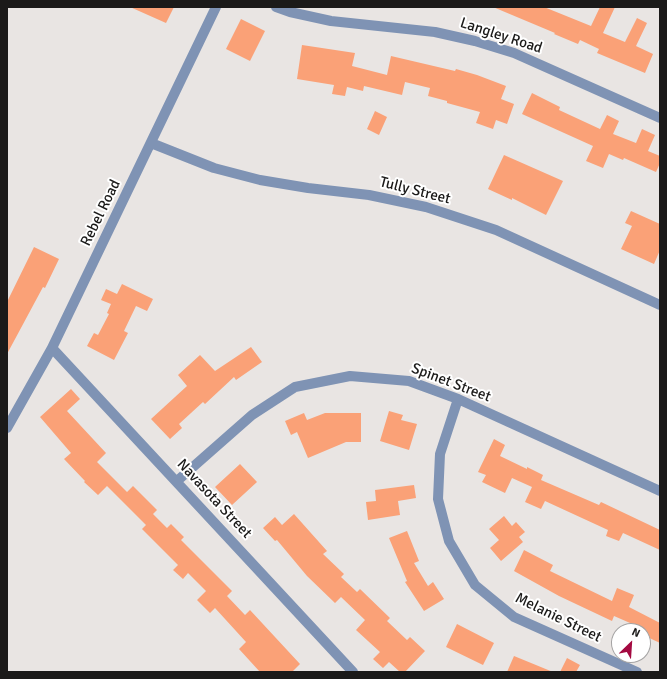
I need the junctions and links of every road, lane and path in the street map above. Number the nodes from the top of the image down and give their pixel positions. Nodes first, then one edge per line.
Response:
1 (216, 7) edge
2 (276, 7) edge
3 (660, 118) edge
4 (151, 143) junction
5 (660, 305) edge
6 (52, 348) junction
7 (458, 399) junction
8 (7, 428) edge
9 (178, 481) junction
10 (660, 491) edge
11 (353, 672) edge
12 (637, 672) edge

1 - 4 street, Rebel Road
2 - 3 street, Langley Road
4 - 5 street, Tully Street
4 - 6 street, Rebel Road
6 - 8 street, Rebel Road
6 - 9 street, Navasota Street
7 - 9 street, Spinet Street
7 - 10 street, Spinet Street
7 - 12 street, Melanie Street
9 - 11 street, Navasota Street

